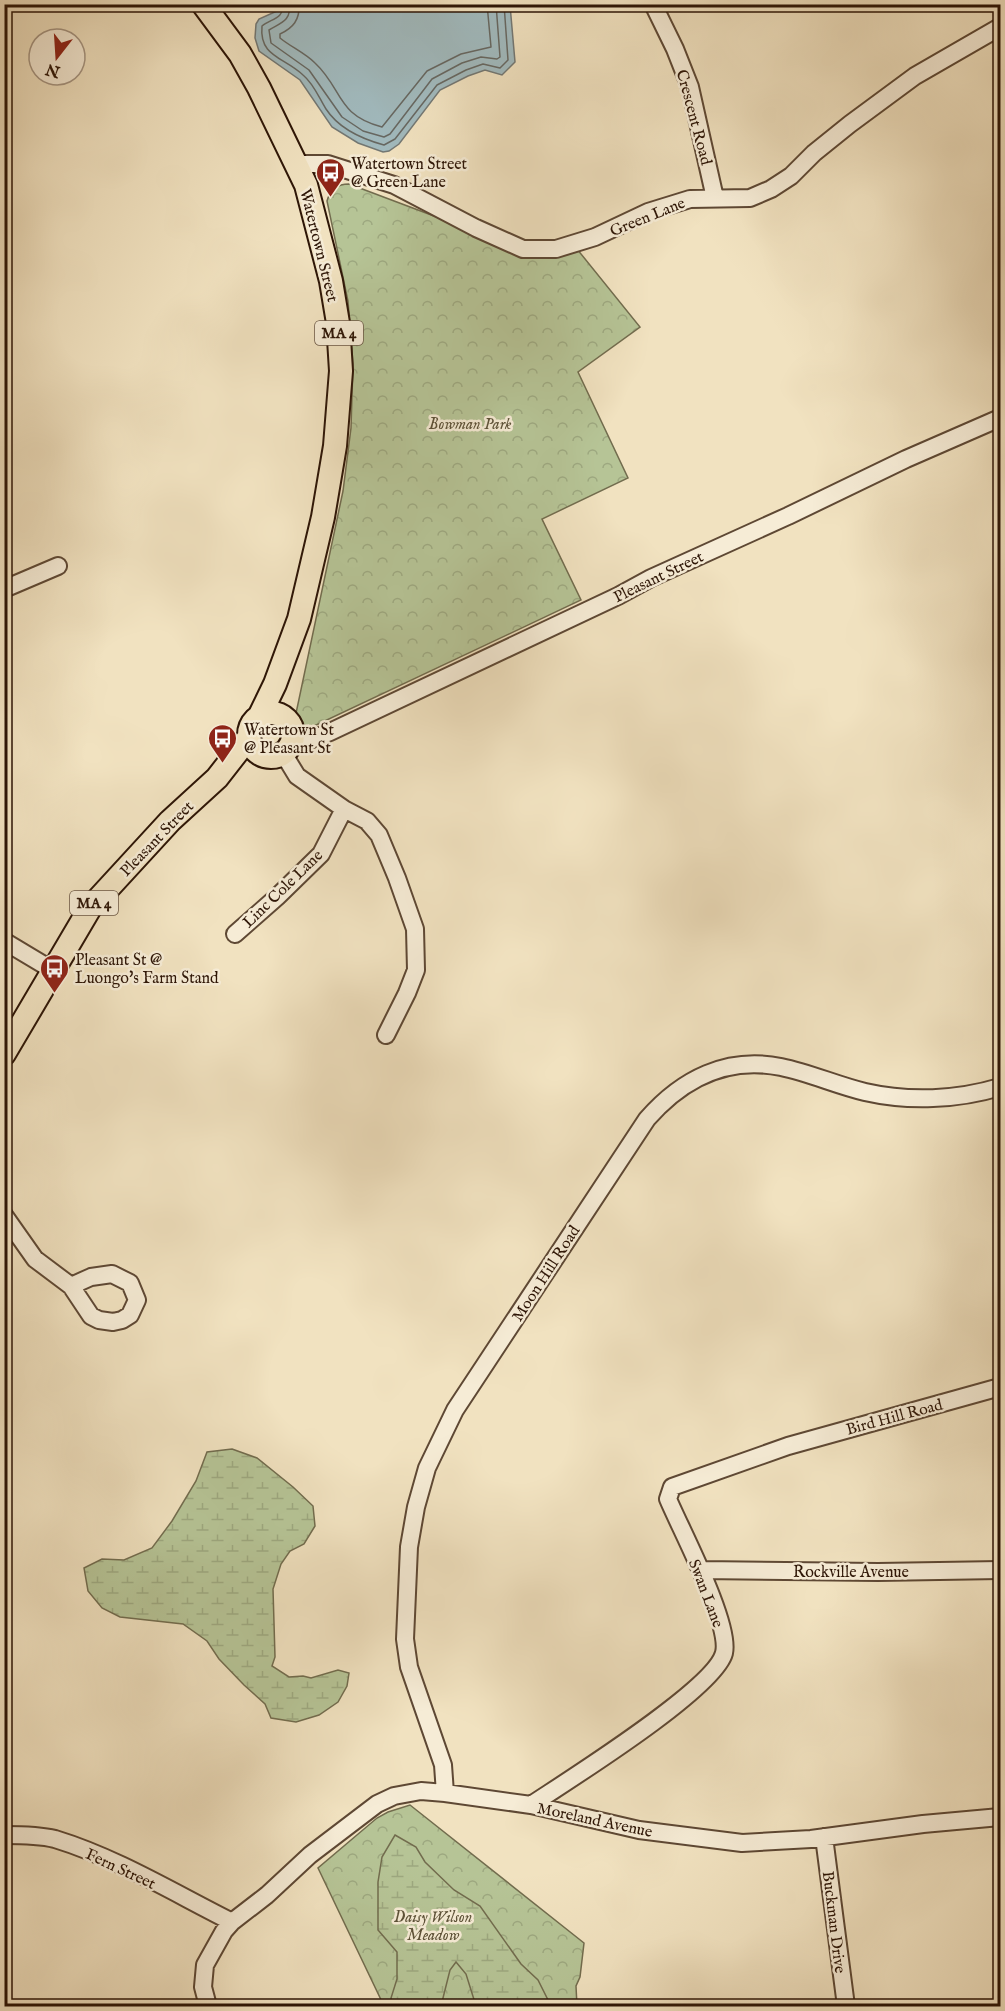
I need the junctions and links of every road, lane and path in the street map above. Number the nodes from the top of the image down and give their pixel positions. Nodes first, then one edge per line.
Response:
1 (203, 4) edge
2 (653, 4) edge
3 (1000, 27) edge
4 (296, 164) junction
5 (715, 198) junction
6 (1000, 418) edge
7 (58, 566) dead end
8 (4, 590) edge
9 (271, 716) junction
10 (249, 737) junction
11 (282, 748) junction
12 (217, 778) junction
13 (344, 809) junction
14 (235, 934) dead end
15 (4, 941) edge
16 (54, 971) junction
17 (386, 1035) dead end
18 (4, 1054) edge
19 (1000, 1087) edge
20 (4, 1215) edge
21 (71, 1286) dead end
22 (1000, 1387) edge
23 (788, 1446) joint
24 (701, 1570) junction
25 (1000, 1570) edge
26 (445, 1793) junction
27 (531, 1805) junction
28 (1000, 1817) edge
29 (4, 1835) edge
30 (824, 1837) junction
31 (232, 1922) junction
32 (208, 2007) edge
33 (846, 2007) edge

1 - 4 main road, Watertown Street / MA 4
2 - 5 street, Crescent Road
3 - 5 street, Green Lane
4 - 5 street, Green Lane
4 - 9 main road, Watertown Street / MA 4
6 - 11 street, Pleasant Street
7 - 8 street
9 - 10 main road
9 - 11 main road
10 - 11 main road
10 - 12 main road, Pleasant Street / MA 4
11 - 12 main road, Pleasant Street
11 - 13 street
12 - 16 main road, Pleasant Street / MA 4
13 - 14 street, Linc Cole Lane
13 - 17 street
15 - 16 street
16 - 18 main road, Pleasant Street / MA 4
19 - 26 street, Moon Hill Road
20 - 21 street
22 - 23 street, Bird Hill Road
23 - 24 street, Swan Lane
24 - 25 street, Rockville Avenue
24 - 27 street, Swan Lane
26 - 27 street, Moreland Avenue
26 - 31 street, Moreland Avenue
27 - 30 street, Moreland Avenue
28 - 30 street, Moreland Avenue
29 - 31 street, Fern Street
30 - 33 street, Buckman Drive
31 - 32 street, Moreland Avenue

